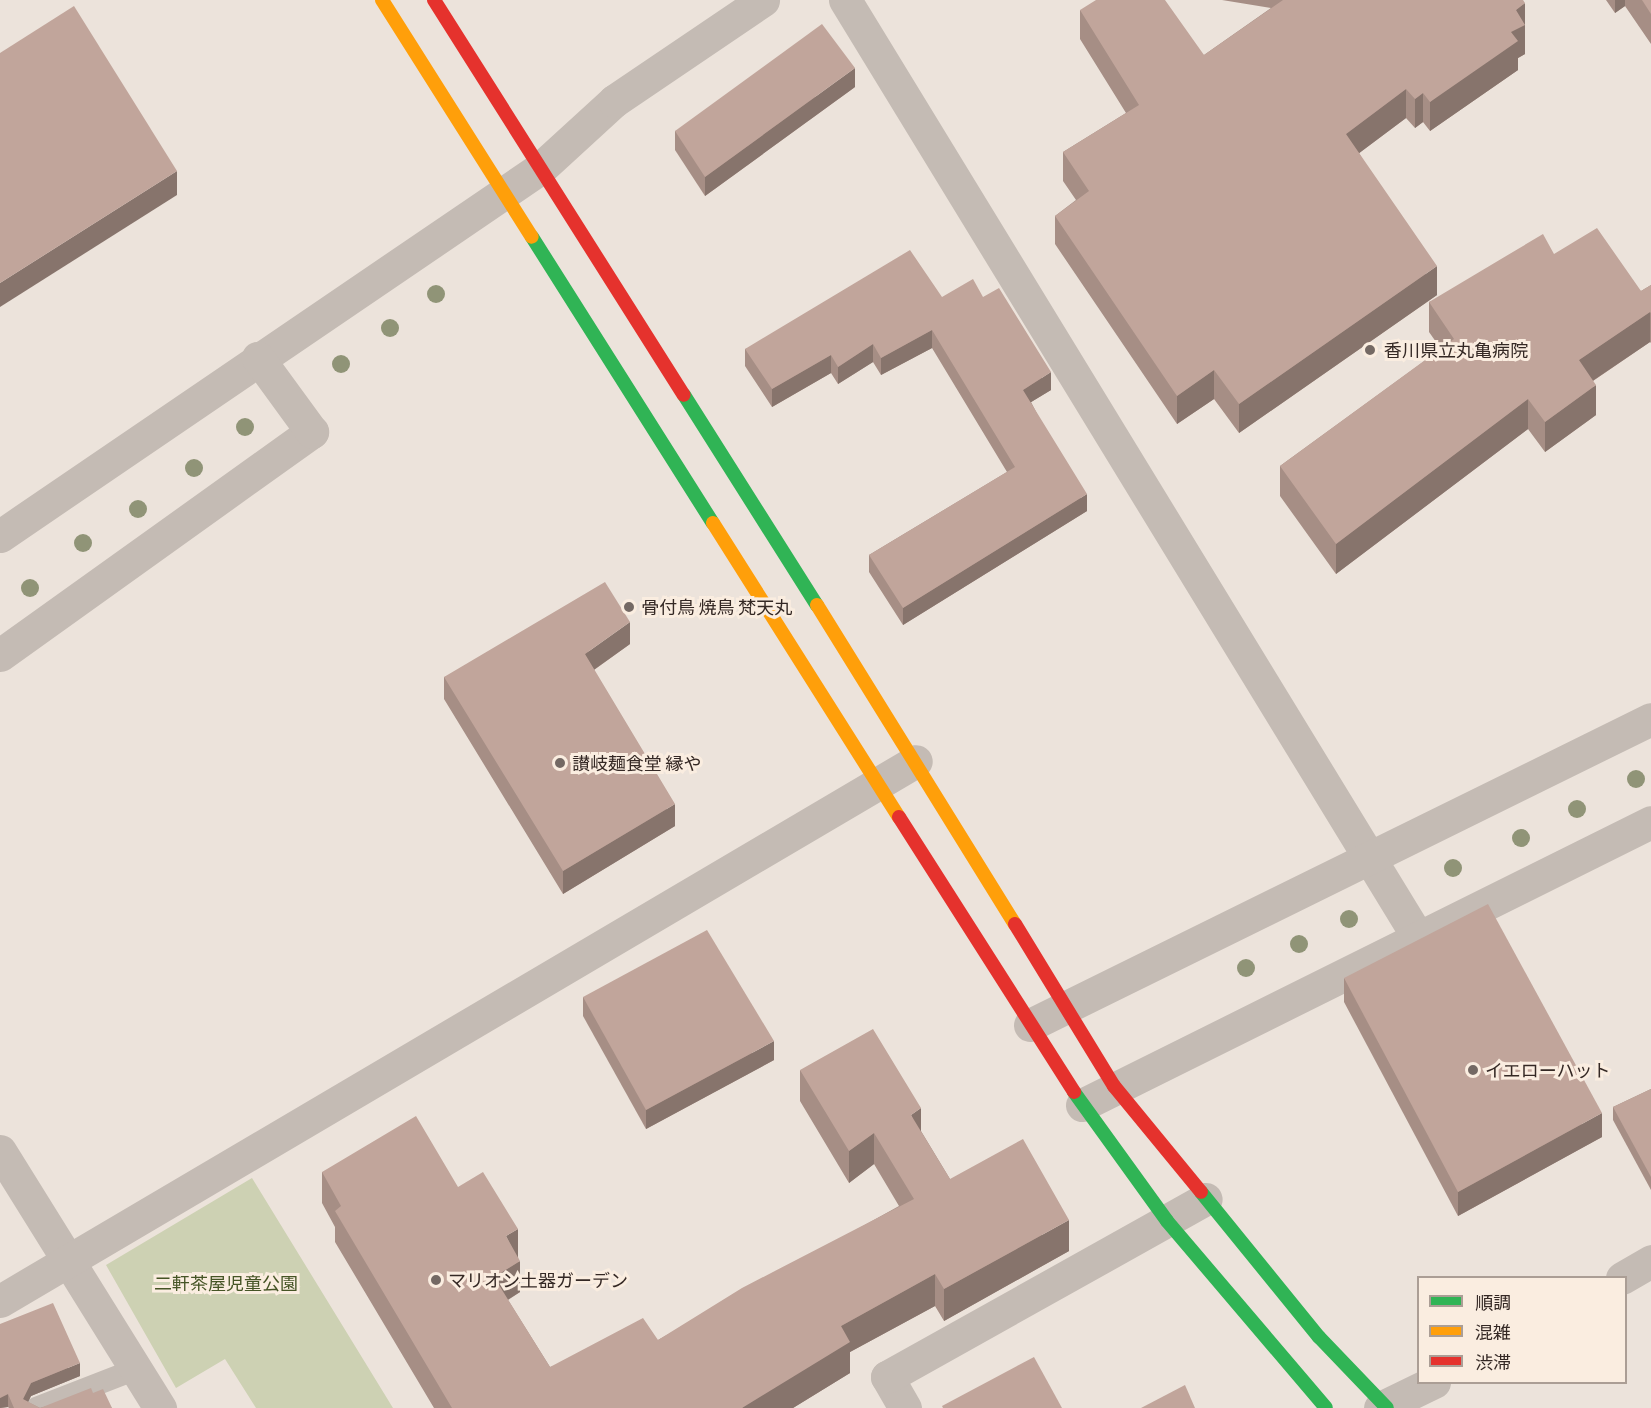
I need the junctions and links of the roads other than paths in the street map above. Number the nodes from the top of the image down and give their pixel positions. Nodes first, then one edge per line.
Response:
1 (382, 0) edge
2 (434, 0) edge
3 (763, 0) edge
4 (844, 0) edge
5 (542, 167) junction
6 (505, 193) junction
7 (258, 358) junction
8 (0, 536) edge
9 (0, 654) edge
10 (1651, 719) edge
11 (916, 761) junction
12 (877, 787) junction
13 (1651, 822) edge
14 (1369, 858) junction
15 (1419, 939) junction
16 (1066, 1008) junction
17 (1030, 1026) junction
18 (1114, 1086) junction
19 (1082, 1105) junction
20 (0, 1151) edge
21 (1206, 1199) junction
22 (1167, 1221) junction
23 (67, 1261) junction
24 (1651, 1261) edge
25 (1625, 1276) edge
26 (0, 1301) edge
27 (136, 1369) junction
28 (1432, 1384) edge
29 (1384, 1407) edge
30 (36, 1408) edge
31 (160, 1408) edge
32 (905, 1408) edge
33 (1326, 1408) edge

1 - 6 street
2 - 5 street
3 - 5 street
4 - 14 street
5 - 6 street
5 - 11 street
6 - 7 street
6 - 12 street
7 - 8 street
7 - 9 street
10 - 14 street
11 - 12 street
11 - 16 street
12 - 17 street
12 - 23 street
13 - 15 street
14 - 15 street
14 - 16 street
15 - 18 street
16 - 17 street
16 - 18 street
17 - 19 street
18 - 19 street
18 - 21 street
19 - 22 street
20 - 23 street
21 - 22 street
21 - 29 street
22 - 32 street
22 - 33 street
23 - 26 street
23 - 27 street
24 - 25 street
27 - 30 lane
27 - 31 street
28 - 29 street

